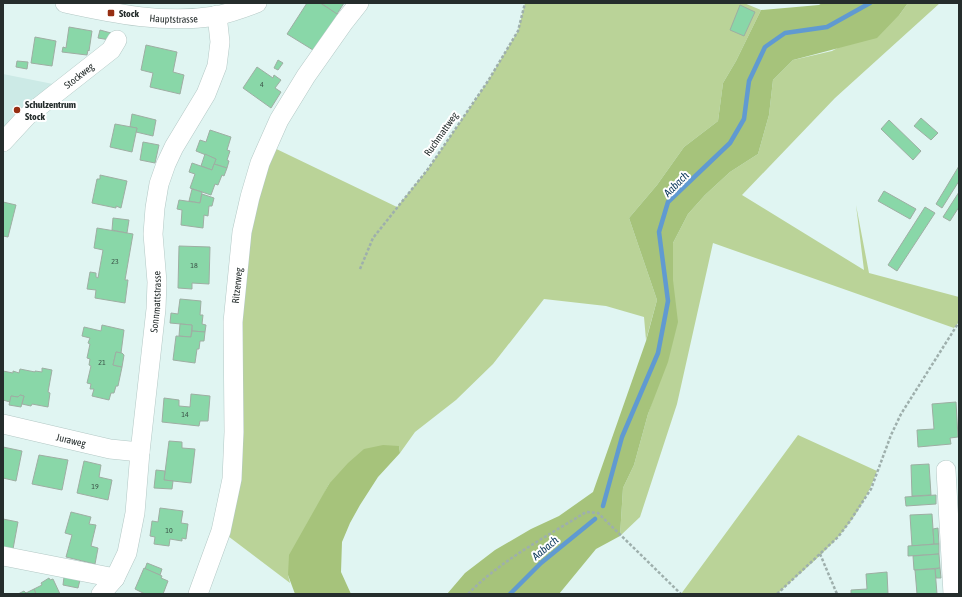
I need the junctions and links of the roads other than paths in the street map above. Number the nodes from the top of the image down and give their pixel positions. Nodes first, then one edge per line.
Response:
1 (65, 3) edge
2 (257, 3) edge
3 (359, 3) edge
4 (217, 16) junction
5 (117, 40) dead end
6 (3, 142) edge
7 (3, 424) edge
8 (140, 452) junction
9 (946, 470) dead end
10 (3, 556) edge
11 (114, 578) junction
12 (101, 594) edge
13 (198, 594) edge
14 (953, 594) edge

1 - 4 street, Hauptstrasse
2 - 4 street, Hauptstrasse
3 - 13 street, Ritzerweg
4 - 8 street, Sonnmattstrasse
5 - 6 street, Stockweg
7 - 8 street, Juraweg
8 - 11 street, Sonnmattstrasse
9 - 14 street
10 - 11 street
11 - 12 street, Sonnmattstrasse

